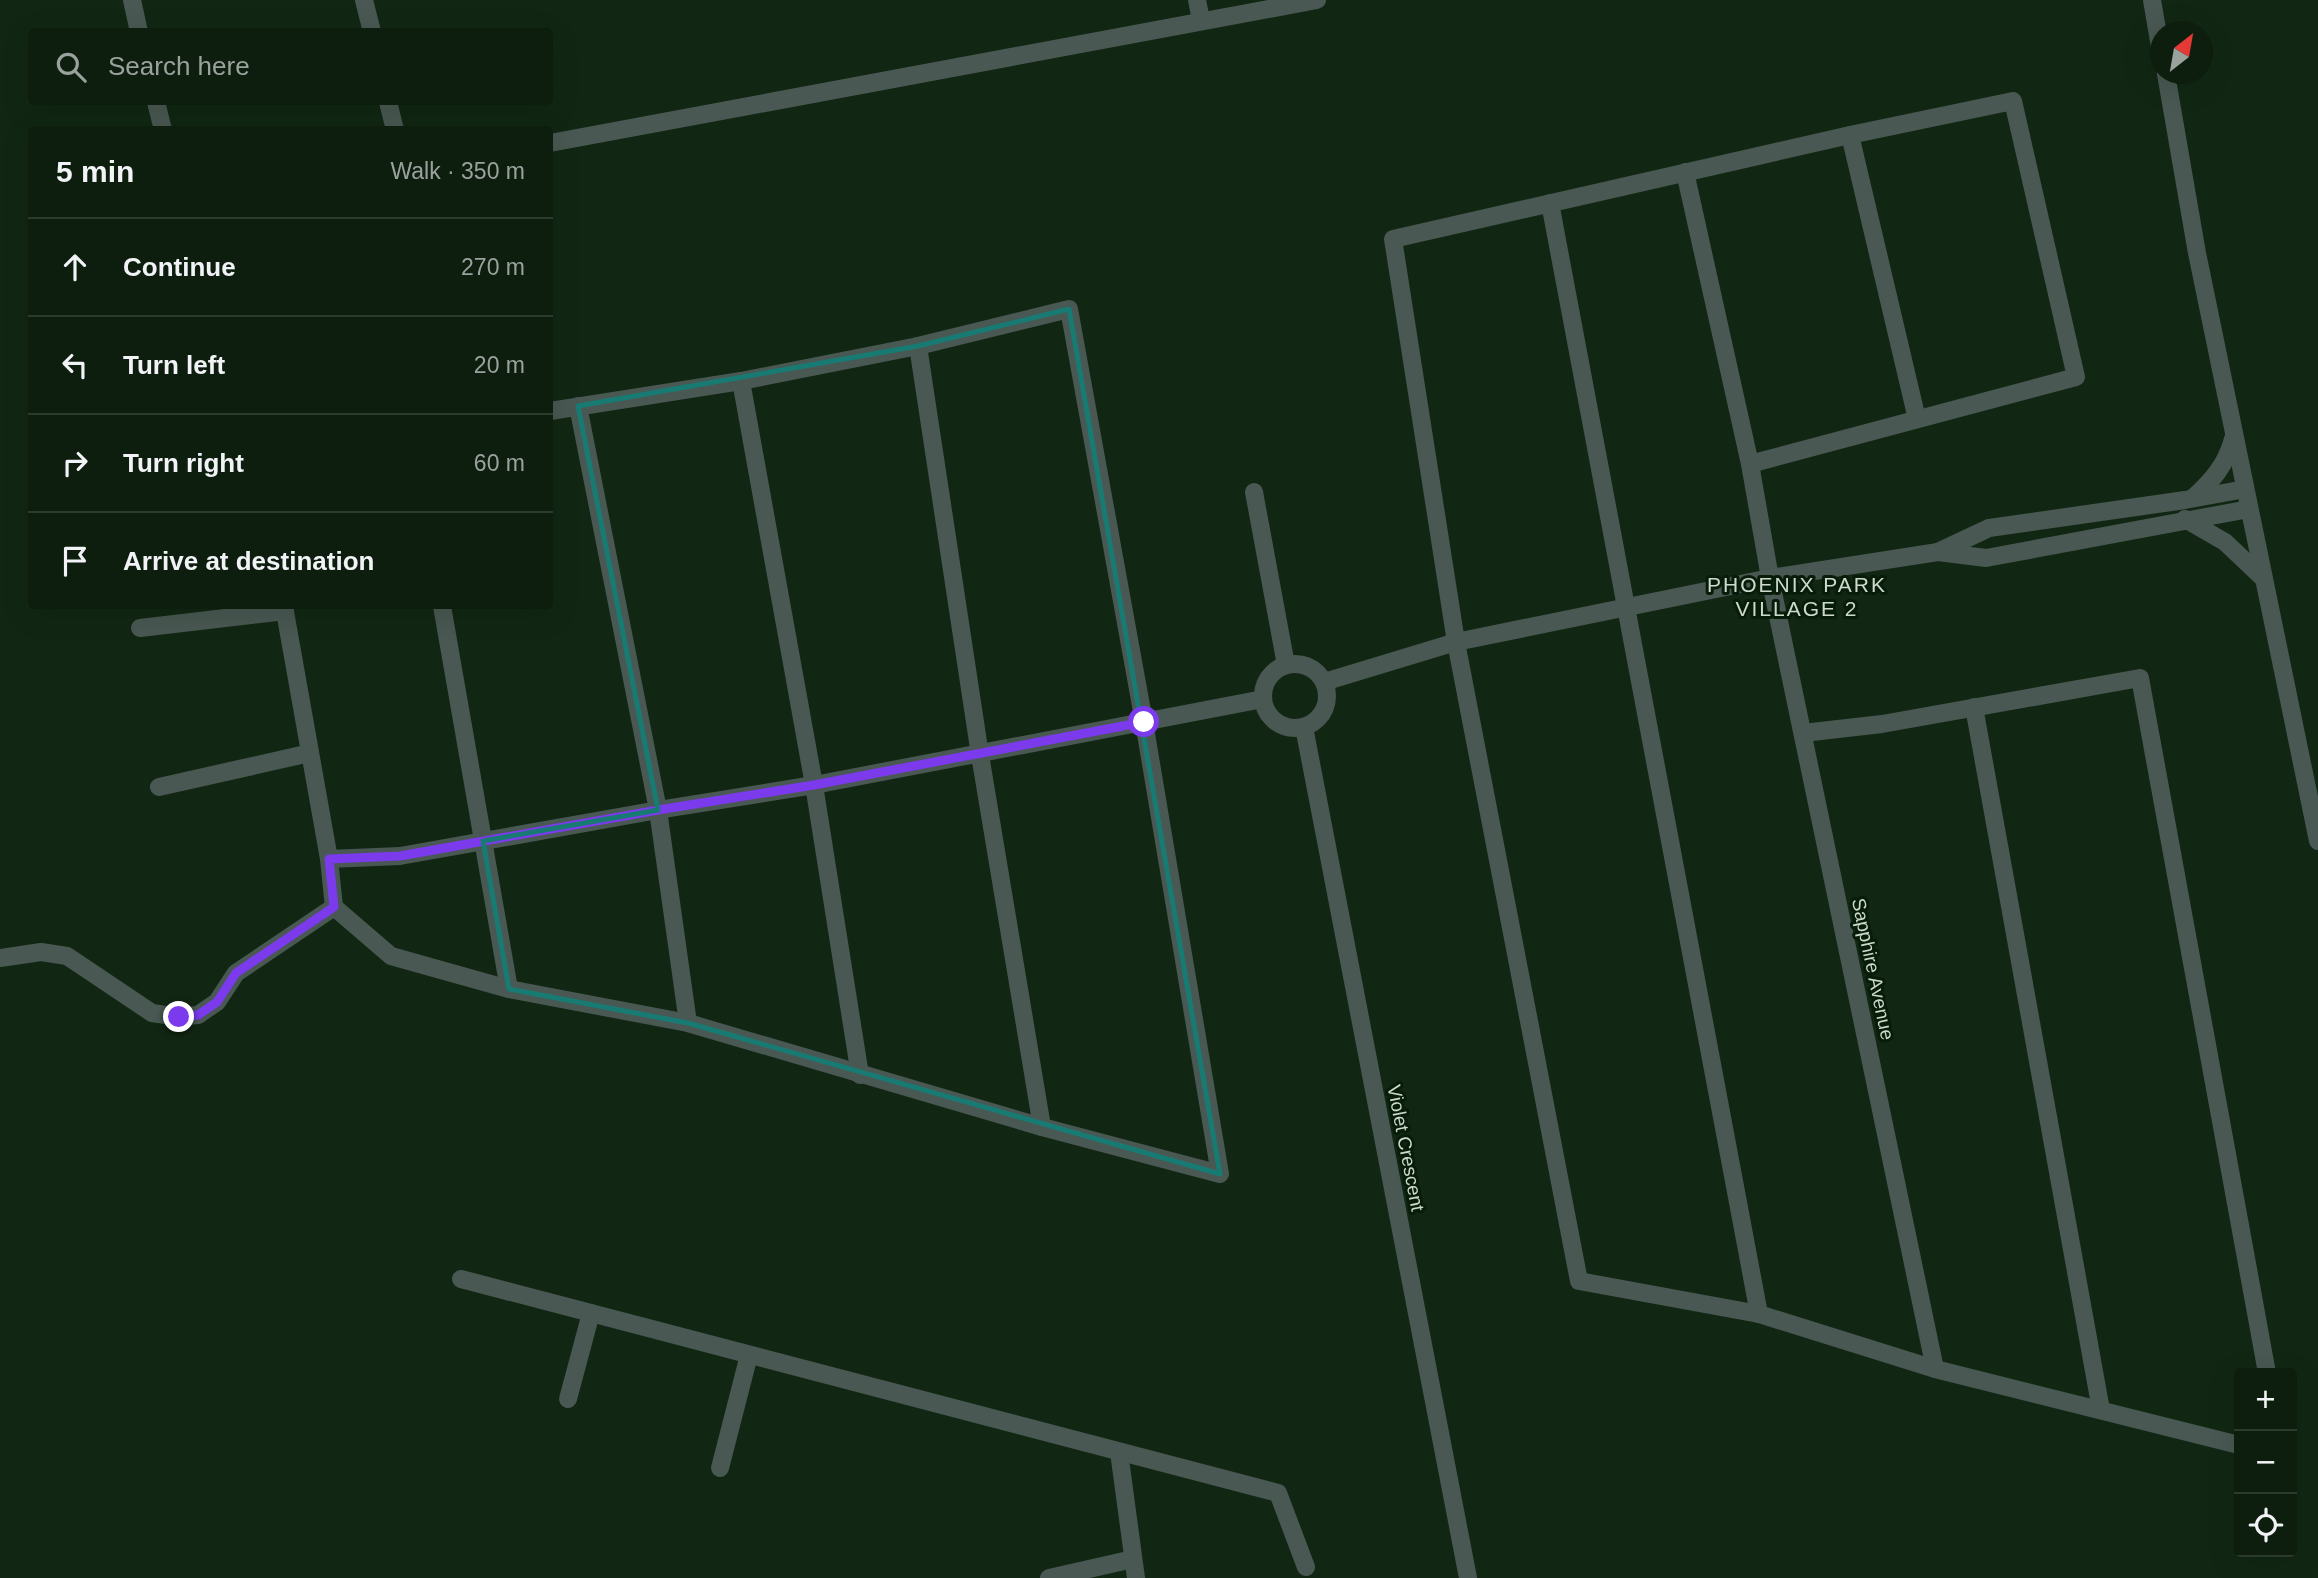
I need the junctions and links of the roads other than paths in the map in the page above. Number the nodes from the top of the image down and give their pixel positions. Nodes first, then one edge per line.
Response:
1 (132, 0) edge
2 (365, 0) edge
3 (1197, 0) edge
4 (1317, 0) edge
5 (2152, 0) edge
6 (1200, 20) junction
7 (2156, 21) edge
8 (138, 28) edge
9 (371, 28) edge
10 (2168, 84) edge
11 (157, 105) edge
12 (389, 105) edge
13 (162, 126) edge
14 (394, 126) edge
15 (1850, 135) junction
16 (553, 142) edge
17 (1685, 172) junction
18 (1550, 203) junction
19 (918, 346) junction
20 (741, 381) junction
21 (578, 406) junction
22 (553, 410) edge
23 (1917, 419) junction
24 (2234, 436) junction
25 (1750, 464) junction
26 (2245, 489) junction
27 (1254, 492) dead end
28 (2193, 498) junction
29 (2249, 509) junction
30 (2185, 519) junction
31 (1938, 552) junction
32 (1770, 578) junction
33 (2263, 578) junction
34 (1627, 607) junction
35 (278, 609) edge
36 (285, 609) edge
37 (443, 609) edge
38 (140, 628) dead end
39 (1456, 642) junction
40 (1286, 665) junction
41 (1324, 682) junction
42 (1263, 699) junction
43 (1974, 707) junction
44 (1144, 722) junction
45 (1304, 727) junction
46 (1803, 733) junction
47 (310, 753) junction
48 (979, 755) junction
49 (814, 785) junction
50 (159, 787) dead end
51 (658, 810) junction
52 (483, 841) junction
53 (2318, 841) edge
54 (329, 859) junction
55 (334, 907) junction
56 (0, 958) edge
57 (509, 989) junction
58 (688, 1023) junction
59 (860, 1075) junction
60 (1042, 1126) junction
61 (461, 1279) dead end
62 (591, 1313) junction
63 (1759, 1314) junction
64 (749, 1354) junction
65 (2266, 1368) edge
66 (1935, 1369) junction
67 (568, 1399) dead end
68 (2101, 1410) junction
69 (2234, 1444) edge
70 (1119, 1452) junction
71 (720, 1468) dead end
72 (1133, 1559) junction
73 (1306, 1567) dead end
74 (1049, 1578) edge
75 (1136, 1578) edge
76 (1468, 1578) edge

1 - 8 street
2 - 9 street
3 - 6 street
4 - 6 street
5 - 7 street
6 - 16 street
10 - 24 street
11 - 13 street
12 - 14 street
15 - 17 street
15 - 23 street
15 - 23 street
17 - 18 street
17 - 25 street, Sapphire Avenue
18 - 34 street
18 - 39 street
19 - 20 street
19 - 44 street
19 - 48 street
20 - 21 street
20 - 49 street
21 - 22 street
21 - 51 street
23 - 25 street
24 - 26 street
24 - 28 street
25 - 32 street, Sapphire Avenue
26 - 28 street
26 - 29 street
27 - 40 street
28 - 31 street
29 - 30 street
29 - 33 street
30 - 31 street
30 - 33 street
31 - 32 street
32 - 34 street
32 - 46 street, Sapphire Avenue
33 - 53 street
34 - 39 street
34 - 63 street
35 - 38 street
36 - 47 street
37 - 52 street
39 - 41 street
39 - 63 street
40 - 41 street
40 - 42 street
41 - 45 street
42 - 44 street
42 - 45 street
43 - 46 street
43 - 65 street
43 - 68 street
44 - 48 street
44 - 60 street
45 - 76 street, Violet Crescent
46 - 66 street, Sapphire Avenue
47 - 50 street
47 - 54 street
48 - 49 street
48 - 60 street
49 - 51 street
49 - 59 street
51 - 52 street
51 - 58 street
52 - 54 street
52 - 57 street
54 - 55 street
55 - 56 street
55 - 57 street
57 - 58 street
58 - 59 street
59 - 60 street
61 - 62 street
62 - 64 street
62 - 67 street
63 - 66 street
64 - 70 street
64 - 71 street
66 - 68 street
68 - 69 street
70 - 72 street
70 - 73 street
72 - 74 street
72 - 75 street

